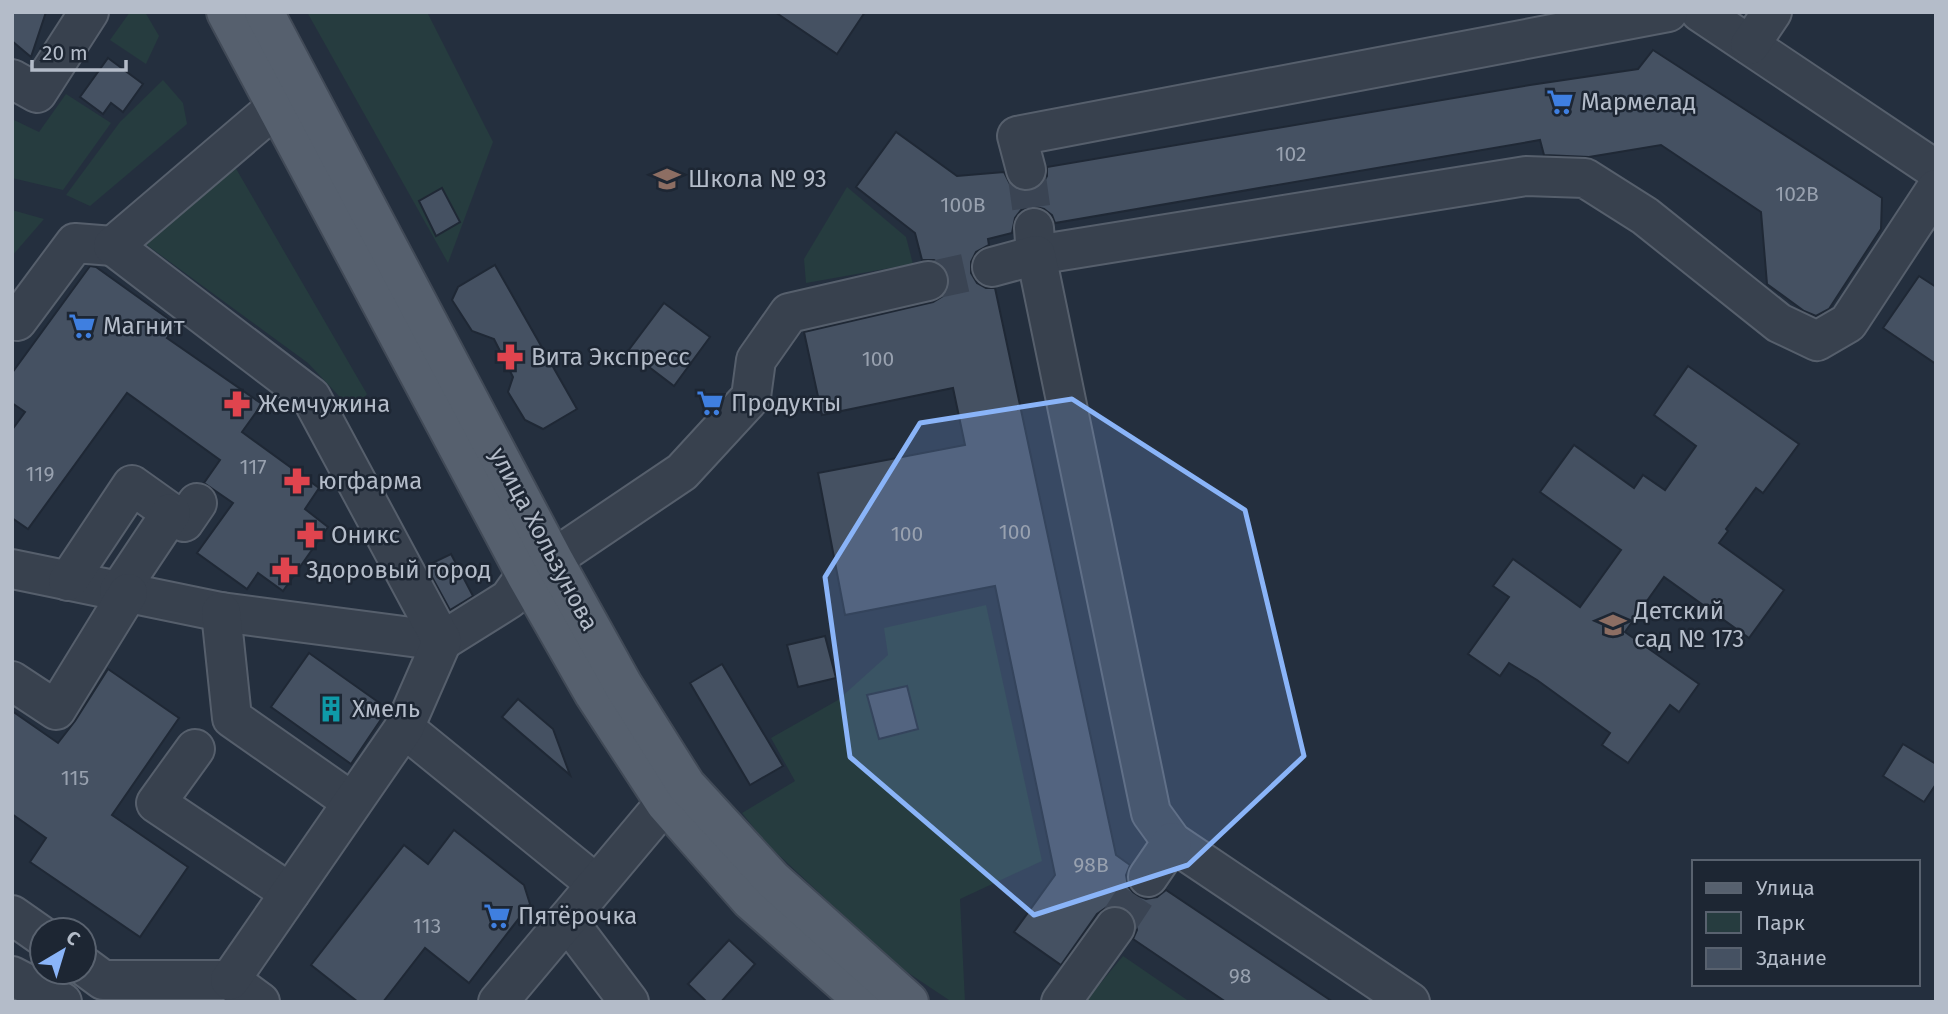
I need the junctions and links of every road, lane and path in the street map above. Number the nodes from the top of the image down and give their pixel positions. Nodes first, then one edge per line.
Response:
1 (89, 12) edge
2 (226, 12) edge
3 (264, 12) edge
4 (1668, 12) edge
5 (1700, 12) edge
6 (1772, 12) edge
7 (1749, 45) junction
8 (12, 79) edge
9 (281, 92) junction
10 (1027, 170) tunnel mouth
11 (1936, 170) edge
12 (1936, 189) edge
13 (1035, 241) junction
14 (113, 246) junction
15 (992, 267) tunnel mouth
16 (928, 281) tunnel mouth
17 (17, 321) dead end
18 (540, 567) junction
19 (12, 569) edge
20 (68, 581) junction
21 (123, 592) junction
22 (221, 612) junction
23 (442, 641) junction
24 (12, 681) edge
25 (404, 728) junction
26 (195, 749) dead end
27 (352, 802) junction
28 (665, 803) junction
29 (1172, 842) junction
30 (1148, 877) tunnel mouth
31 (596, 884) junction
32 (289, 893) junction
33 (12, 915) edge
34 (567, 920) junction
35 (28, 926) edge
36 (1115, 927) tunnel mouth
37 (12, 976) edge
38 (98, 980) edge
39 (250, 996) edge
40 (62, 1002) edge
41 (498, 1002) edge
42 (629, 1002) edge
43 (865, 1002) edge
44 (909, 1002) edge
45 (1061, 1002) edge
46 (1410, 1002) edge

1 - 8 street
2 - 9 main road, улица Хользунова
3 - 9 main road, улица Хользунова
4 - 10 street
5 - 7 street
6 - 7 street
7 - 11 street
9 - 14 street
9 - 18 main road, улица Хользунова
12 - 13 street
13 - 15 street
13 - 29 street
14 - 17 street
14 - 23 street
16 - 18 street
18 - 23 street
18 - 28 main road, улица Хользунова
18 - 44 main road, улица Хользунова
19 - 20 street
20 - 21 street
20 - 21 street
21 - 22 street
21 - 24 street
22 - 23 street
22 - 27 street
23 - 25 street
25 - 27 street
25 - 31 street
26 - 32 street
27 - 32 street
28 - 31 street
28 - 43 main road, улица Хользунова
29 - 30 street
29 - 46 street
31 - 34 street
32 - 39 street
33 - 35 street
34 - 41 street
34 - 42 street
36 - 45 street
37 - 40 street
38 - 39 street

